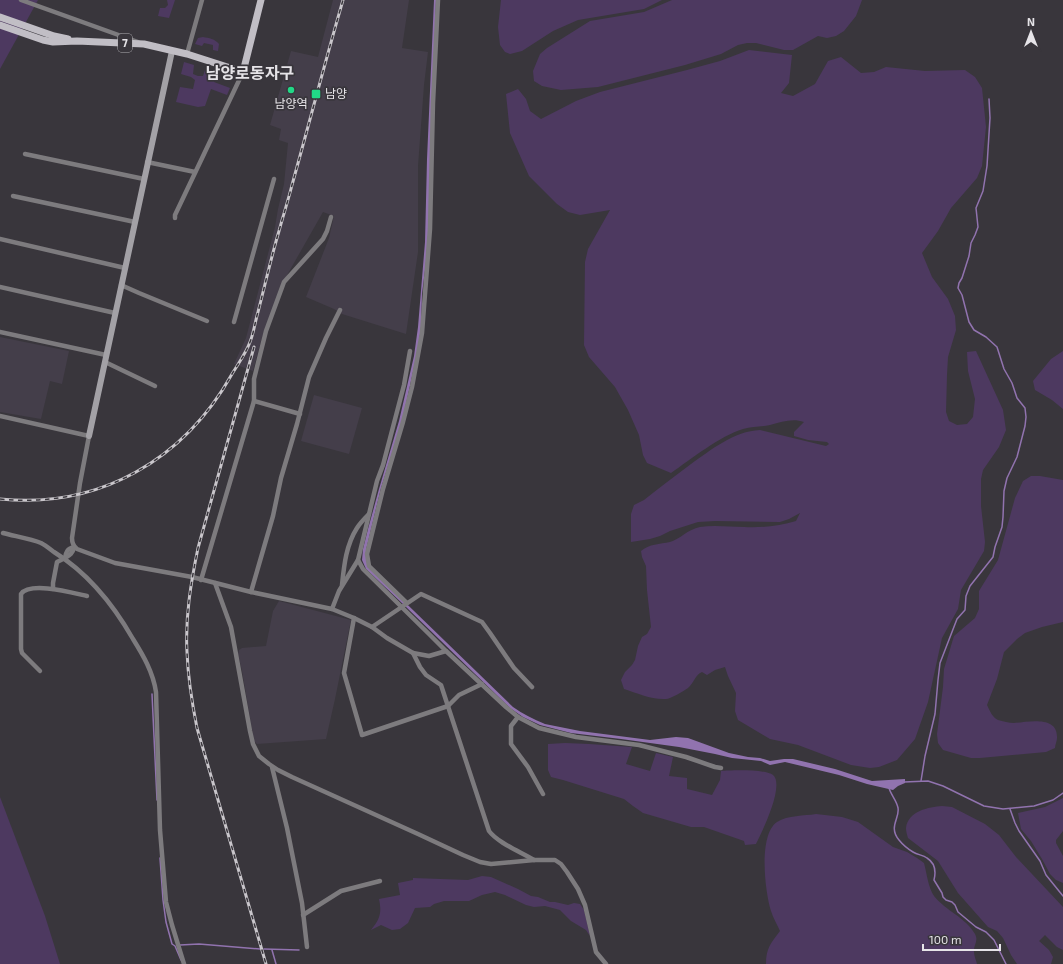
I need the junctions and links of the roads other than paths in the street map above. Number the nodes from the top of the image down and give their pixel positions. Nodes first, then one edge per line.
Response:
1 (20, 0) edge
2 (202, 0) edge
3 (261, 0) edge
4 (438, 0) edge
5 (0, 17) edge
6 (0, 25) edge
7 (44, 37) junction
8 (144, 44) junction
9 (172, 51) junction
10 (186, 54) junction
11 (243, 72) junction
12 (25, 154) dead end
13 (148, 162) junction
14 (195, 172) junction
15 (144, 179) junction
16 (274, 179) dead end
17 (13, 196) dead end
18 (331, 217) dead end
19 (175, 218) dead end
20 (135, 222) junction
21 (0, 239) edge
22 (125, 268) junction
23 (121, 285) junction
24 (0, 287) edge
25 (340, 310) dead end
26 (115, 313) junction
27 (207, 321) dead end
28 (234, 322) dead end
29 (0, 332) edge
30 (410, 351) dead end
31 (106, 355) junction
32 (105, 362) junction
33 (155, 386) dead end
34 (254, 401) junction
35 (300, 414) junction
36 (0, 416) edge
37 (89, 436) junction
38 (370, 512) junction
39 (2, 533) dead end
40 (74, 547) junction
41 (65, 558) junction
42 (358, 560) junction
43 (201, 580) junction
44 (215, 583) junction
45 (342, 587) junction
46 (53, 589) junction
47 (251, 592) junction
48 (87, 596) dead end
49 (405, 605) junction
50 (332, 609) junction
51 (354, 618) junction
52 (372, 627) junction
53 (446, 651) junction
54 (413, 653) junction
55 (40, 671) dead end
56 (482, 684) junction
57 (532, 687) dead end
58 (448, 706) junction
59 (518, 717) junction
60 (272, 766) junction
61 (721, 768) dead end
62 (543, 794) dead end
63 (534, 860) junction
64 (380, 881) dead end
65 (303, 915) junction
66 (307, 947) dead end
67 (184, 964) edge
68 (606, 964) edge

1 - 8 street
2 - 10 street
3 - 11 main road
4 - 49 street
5 - 7 main road
6 - 7 main road
7 - 8 main road, 7
8 - 9 main road, 7
9 - 10 main road, 7
9 - 13 street
10 - 11 main road, 7
11 - 14 street
12 - 15 street
13 - 14 street
13 - 15 street
14 - 19 street
15 - 20 street
16 - 28 street
17 - 20 street
18 - 34 street
20 - 22 street
21 - 22 street
22 - 23 street
23 - 26 street
23 - 27 street
24 - 26 street
25 - 35 street
26 - 31 street
29 - 31 street
30 - 38 street
31 - 32 street
32 - 33 street
32 - 37 street
34 - 35 street
34 - 43 street
35 - 47 street
36 - 37 street
37 - 40 street
38 - 42 street
38 - 45 street
39 - 41 street
40 - 41 street
40 - 43 street
41 - 46 street
41 - 67 street
42 - 45 street
42 - 49 street
43 - 44 street
44 - 47 street
44 - 60 street
45 - 50 street
46 - 48 street
46 - 55 street
47 - 50 street
49 - 52 street
49 - 53 street
49 - 57 street
50 - 51 street
51 - 52 street
51 - 58 street
52 - 54 street
53 - 54 street
53 - 56 street
54 - 58 street
56 - 58 street
56 - 59 street
58 - 63 street
59 - 61 street
59 - 62 street
60 - 63 street
60 - 65 street
63 - 68 street
64 - 65 street
65 - 66 street

